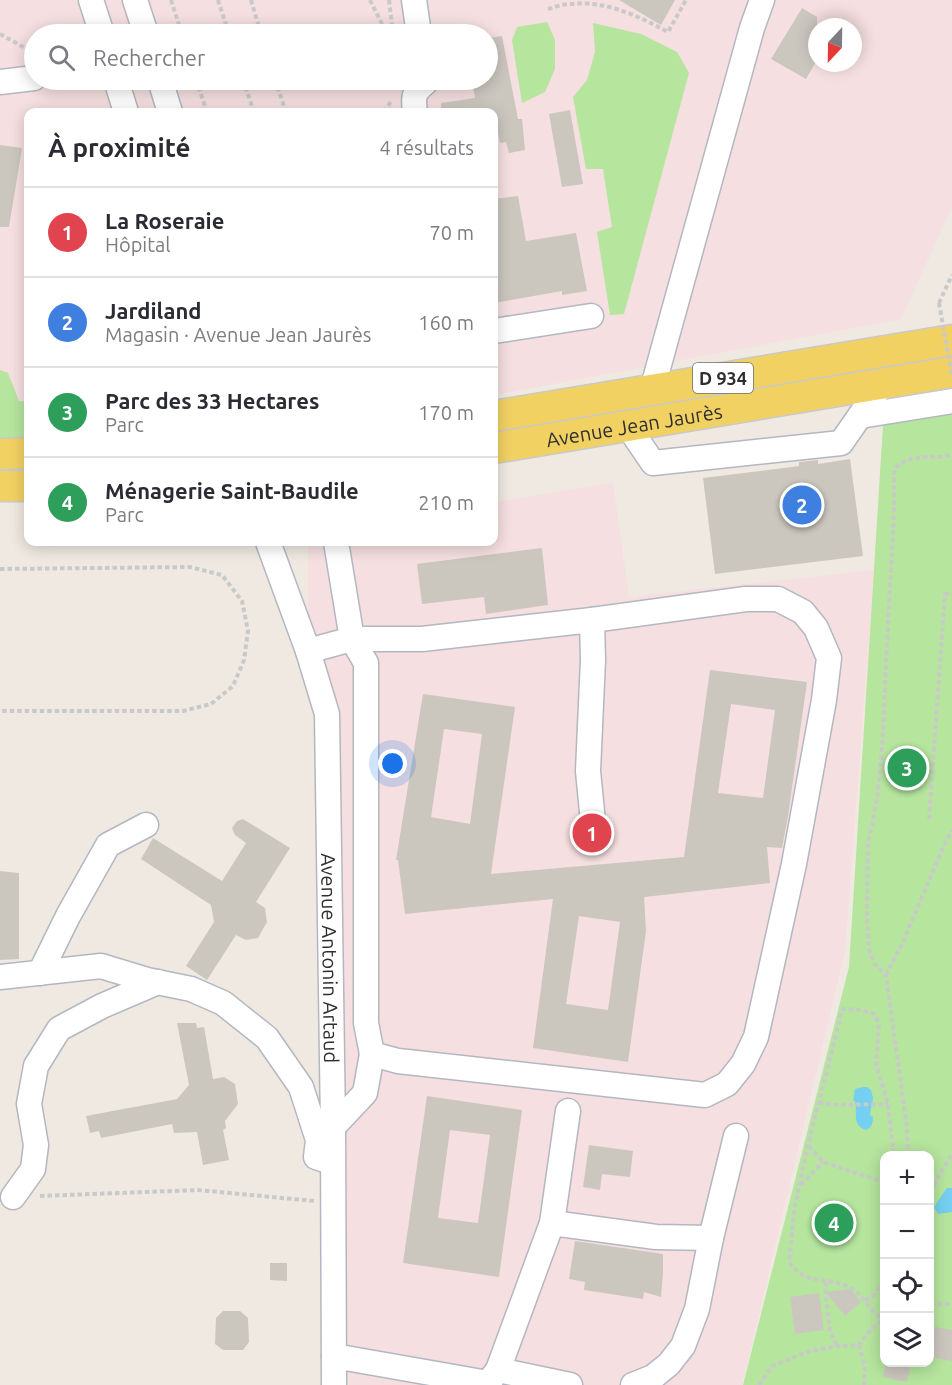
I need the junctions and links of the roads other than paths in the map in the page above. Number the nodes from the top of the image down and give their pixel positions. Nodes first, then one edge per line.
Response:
1 (91, 0) edge
2 (135, 0) edge
3 (414, 0) edge
4 (762, 0) edge
5 (99, 24) edge
6 (143, 24) edge
7 (418, 24) edge
8 (24, 79) edge
9 (0, 82) edge
10 (119, 90) edge
11 (163, 90) edge
12 (417, 90) edge
13 (125, 108) edge
14 (169, 108) edge
15 (414, 108) edge
16 (591, 316) dead end
17 (498, 330) edge
18 (952, 340) edge
19 (952, 374) edge
20 (882, 384) junction
21 (652, 390) junction
22 (952, 401) edge
23 (498, 415) edge
24 (860, 416) junction
25 (627, 425) junction
26 (498, 447) edge
27 (24, 453) edge
28 (0, 454) edge
29 (0, 486) edge
30 (24, 486) edge
31 (269, 546) edge
32 (337, 546) edge
33 (592, 620) junction
34 (352, 639) junction
35 (308, 651) junction
36 (146, 825) dead end
37 (594, 832) dead end
38 (40, 973) junction
39 (0, 977) edge
40 (158, 982) junction
41 (372, 1054) junction
42 (568, 1111) dead end
43 (333, 1127) junction
44 (736, 1136) dead end
45 (333, 1163) junction
46 (13, 1197) road end
47 (552, 1222) junction
48 (711, 1239) junction
49 (334, 1356) junction
50 (491, 1380) edge
51 (334, 1385) edge
52 (570, 1385) edge
53 (633, 1385) edge

1 - 5 street
2 - 6 street
3 - 7 street
4 - 21 street
8 - 9 street
10 - 13 street
11 - 14 street
12 - 15 street
16 - 17 street
18 - 21 main road, Avenue Jean Jaurès / D 934
19 - 20 main road, Avenue Jean Jaurès / D 934
20 - 24 street
20 - 25 main road, Avenue Jean Jaurès / D 934
21 - 23 main road, Avenue Jean Jaurès / D 934
22 - 24 street
24 - 25 street
25 - 26 main road, Avenue Jean Jaurès / D 934
27 - 28 main road
29 - 30 main road
31 - 35 street, Avenue Antonin Artaud
32 - 34 street
33 - 34 street
33 - 37 street
33 - 41 street
34 - 35 street
34 - 41 street
35 - 43 street, Avenue Antonin Artaud
36 - 38 street
38 - 39 street
38 - 40 street
40 - 45 street
40 - 46 street
41 - 43 street
42 - 47 street
43 - 45 street, Avenue Antonin Artaud
44 - 48 street
45 - 49 street, Avenue Antonin Artaud
47 - 48 street
47 - 50 street
48 - 53 street
49 - 50 street
49 - 51 street, Avenue Antonin Artaud
50 - 52 street

